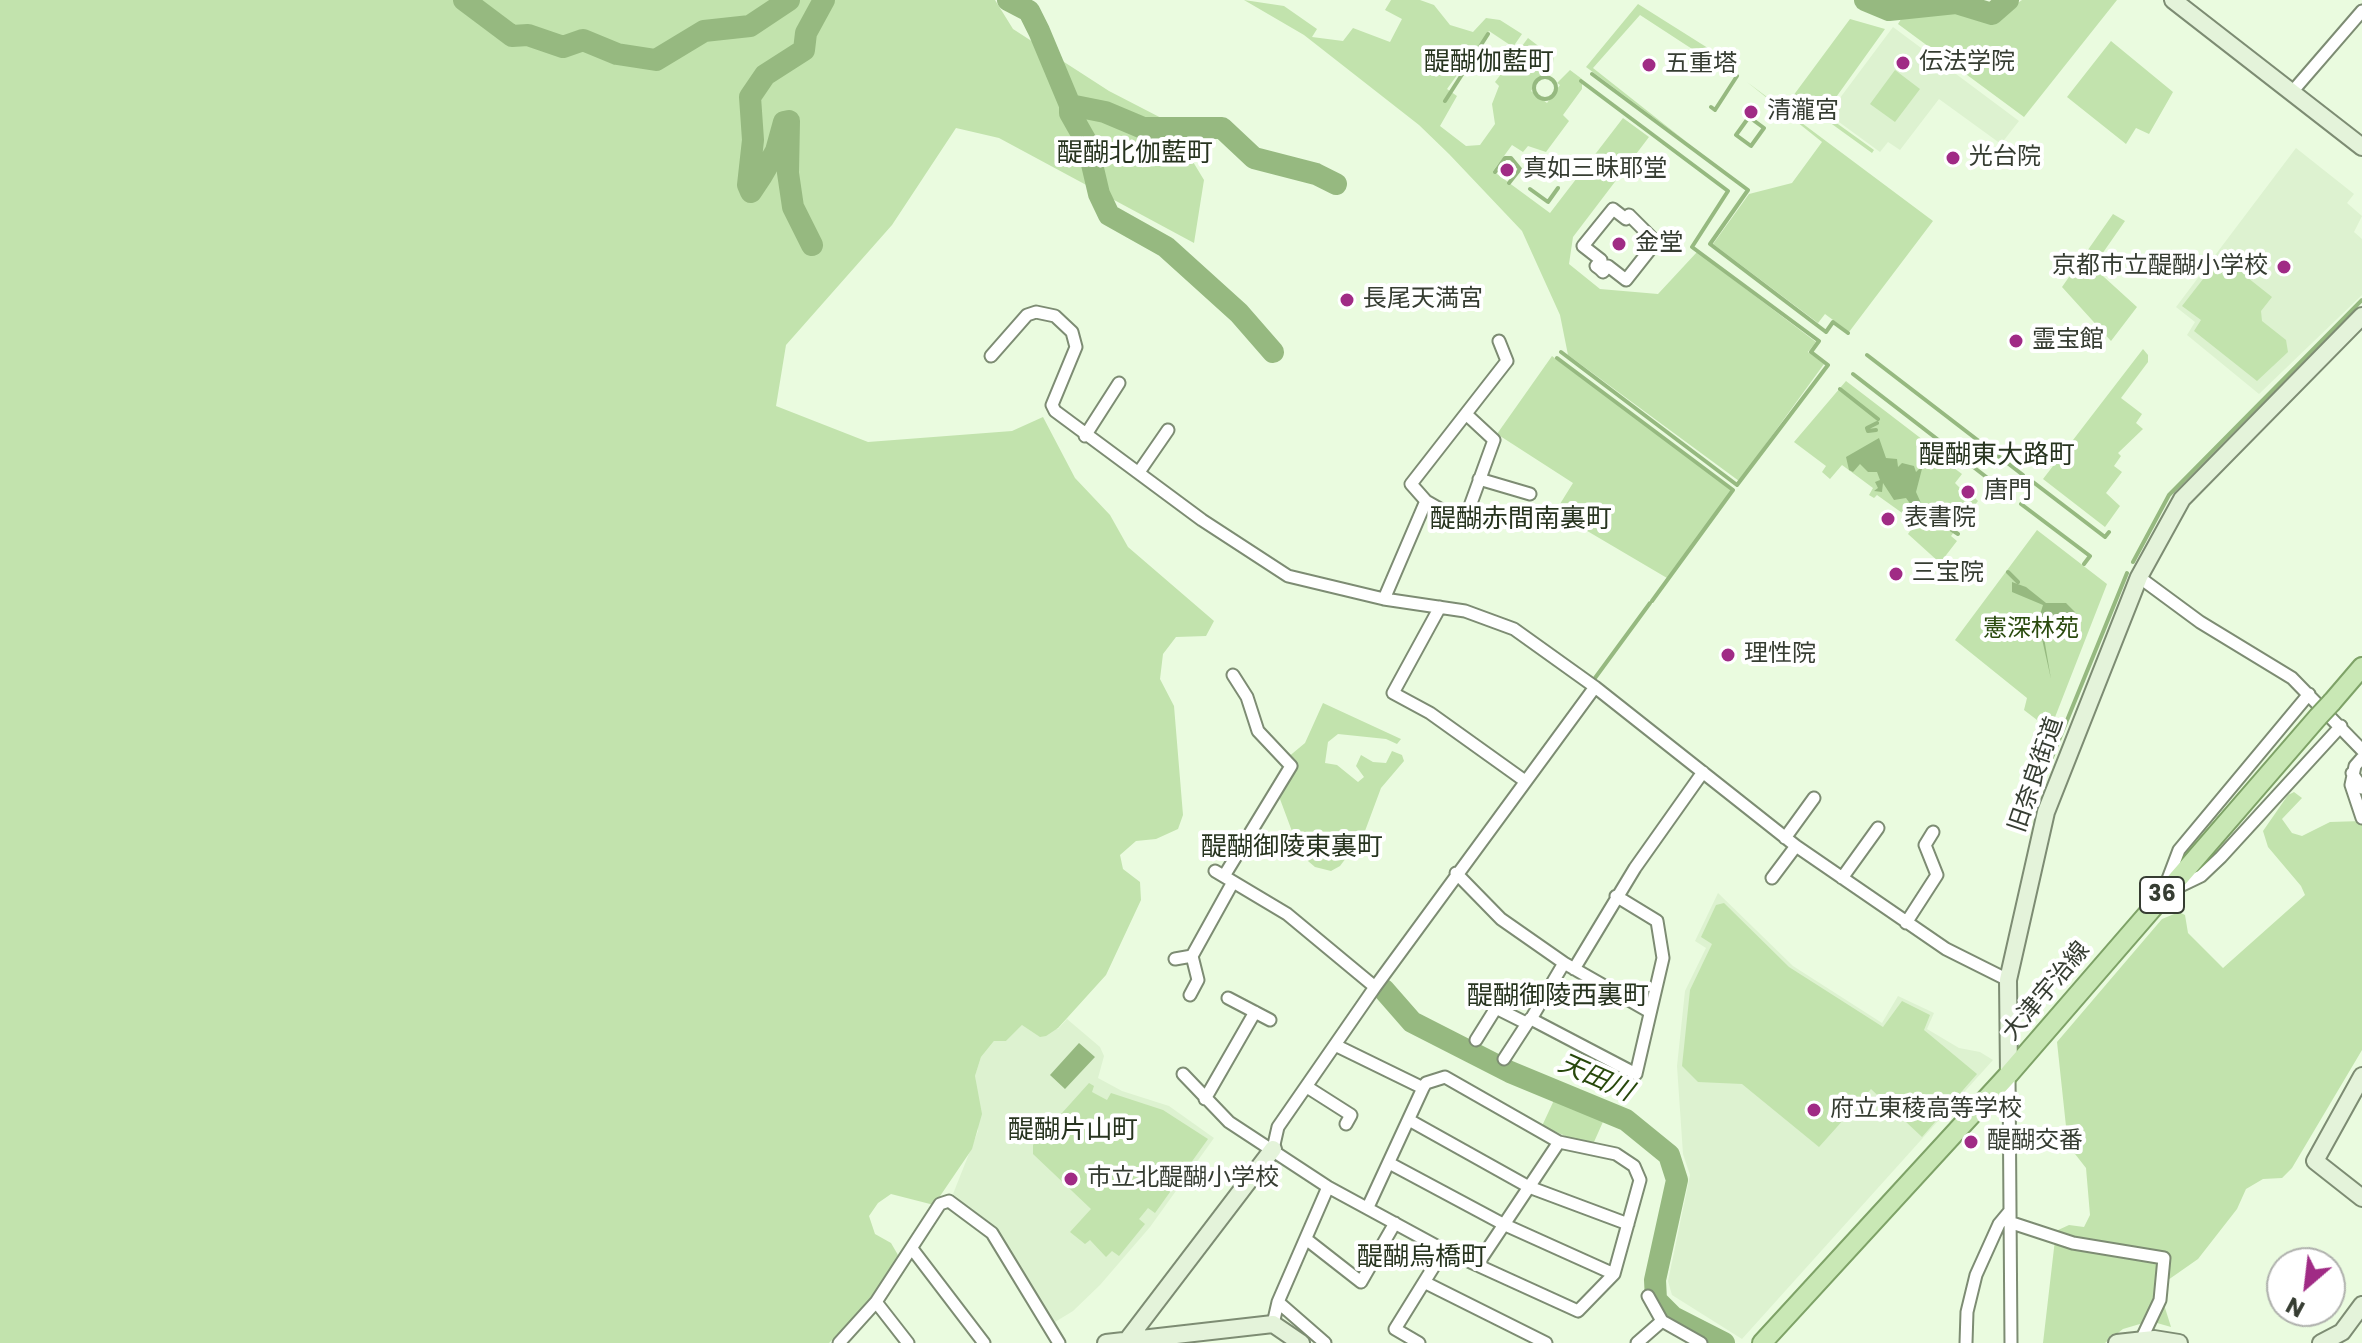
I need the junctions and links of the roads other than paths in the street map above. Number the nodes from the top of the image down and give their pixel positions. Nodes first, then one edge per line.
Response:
1 (2173, 0) edge
2 (2362, 11) edge
3 (2292, 92) junction
4 (2362, 147) edge
5 (1613, 209) joint
6 (2362, 316) edge
7 (1499, 341) dead end
8 (991, 356) dead end
9 (1119, 383) dead end
10 (1466, 414) junction
11 (1168, 430) dead end
12 (1085, 436) junction
13 (1139, 472) junction
14 (1479, 479) junction
15 (1530, 494) dead end
16 (1426, 501) junction
17 (2139, 577) junction
18 (1384, 599) junction
19 (1440, 607) junction
20 (2362, 667) edge
21 (1233, 675) dead end
22 (1595, 687) junction
23 (2309, 694) junction
24 (2341, 726) junction
25 (2362, 750) edge
26 (2362, 758) edge
27 (1703, 772) junction
28 (2352, 773) junction
29 (1525, 781) junction
30 (2362, 788) edge
31 (1814, 798) dead end
32 (2362, 818) edge
33 (1878, 828) dead end
34 (1933, 832) dead end
35 (1785, 838) junction
36 (1796, 846) junction
37 (1456, 873) junction
38 (1224, 876) junction
39 (1772, 878) dead end
40 (1842, 878) junction
41 (2162, 895) junction
42 (1616, 896) junction
43 (1906, 923) junction
44 (1192, 956) junction
45 (1175, 959) dead end
46 (1569, 966) junction
47 (2008, 980) junction
48 (1375, 987) junction
49 (1190, 995) dead end
50 (1228, 998) dead end
51 (1255, 1012) junction
52 (1650, 1012) junction
53 (1270, 1020) dead end
54 (1528, 1021) junction
55 (1476, 1040) dead end
56 (1337, 1046) junction
57 (1504, 1059) dead end
58 (1183, 1074) dead end
59 (2009, 1074) junction
60 (2362, 1076) edge
61 (1307, 1087) junction
62 (1423, 1088) junction
63 (1205, 1099) junction
64 (1409, 1120) junction
65 (1346, 1124) dead end
66 (1559, 1142) junction
67 (1273, 1149) junction
68 (1389, 1163) junction
69 (1328, 1187) junction
70 (1529, 1187) junction
71 (2362, 1198) edge
72 (1368, 1207) junction
73 (2009, 1217) junction
74 (1395, 1223) junction
75 (1503, 1224) junction
76 (1628, 1224) junction
77 (1306, 1239) junction
78 (913, 1250) junction
79 (1444, 1250) junction
80 (1477, 1265) junction
81 (1614, 1274) junction
82 (1424, 1282) junction
83 (1648, 1296) dead end
84 (876, 1302) junction
85 (1278, 1302) junction
86 (2362, 1305) edge
87 (1662, 1321) junction
88 (1273, 1324) junction
89 (1214, 1337) edge
90 (2141, 1340) junction
91 (1126, 1341) edge
92 (1300, 1342) edge
93 (839, 1343) edge
94 (908, 1343) edge
95 (984, 1343) edge
96 (1059, 1343) edge
97 (1106, 1343) edge
98 (1325, 1343) edge
99 (1419, 1343) edge
100 (1546, 1343) edge
101 (1637, 1343) edge
102 (1701, 1343) edge
103 (1762, 1343) edge
104 (1966, 1343) edge
105 (2011, 1343) edge
106 (2117, 1343) edge
107 (2179, 1343) edge
108 (2321, 1343) edge

1 - 3 street
2 - 3 street
3 - 4 street
5 - 5 street
6 - 17 street, 旧奈良街道
7 - 10 street
8 - 12 street
9 - 12 street
10 - 14 street
10 - 16 street
11 - 13 street
12 - 13 street
13 - 18 street
14 - 15 street
14 - 16 street
16 - 18 street
17 - 23 street
17 - 47 street, 旧奈良街道
18 - 19 street
19 - 22 street
19 - 29 street
20 - 41 main road, 大津宇治線 / 36, bridge
21 - 38 street
22 - 27 street
22 - 29 street
23 - 24 street
23 - 41 street
24 - 25 street
24 - 41 street
26 - 28 street
27 - 35 street
27 - 42 street
28 - 30 street
28 - 32 street
29 - 37 street
31 - 35 street
33 - 40 street
34 - 43 street
35 - 36 street
36 - 39 street
36 - 40 street
37 - 46 street
37 - 48 street
38 - 44 street
38 - 48 street
40 - 43 street
41 - 59 main road, 大津宇治線 / 36
42 - 46 street
42 - 52 street
43 - 47 street
44 - 45 street
44 - 49 street
46 - 52 street
46 - 54 street
47 - 59 street, 旧奈良街道
48 - 56 street
50 - 51 street
51 - 53 street
51 - 63 street
52 - 54 street
54 - 55 street
54 - 57 street
56 - 61 street
56 - 62 street
58 - 63 street
59 - 73 street, 旧奈良街道
59 - 103 main road, 大津宇治線 / 36
60 - 71 street
61 - 65 street
61 - 67 street
62 - 64 street
62 - 66 street
63 - 67 street
64 - 68 street
64 - 70 street
66 - 70 street
66 - 76 street
67 - 69 street
67 - 91 street
68 - 72 street
68 - 75 street
69 - 72 street
69 - 77 street
70 - 75 street
70 - 76 street
72 - 74 street
73 - 90 street
73 - 104 street
73 - 105 street, 旧奈良街道
74 - 77 street
74 - 79 street
75 - 80 street
75 - 81 street
76 - 81 street
77 - 85 street
78 - 84 street
78 - 95 street
78 - 96 street
79 - 80 street
79 - 82 street
80 - 81 street
82 - 99 street
82 - 100 street
83 - 87 street
84 - 93 street
84 - 94 street
85 - 88 street
85 - 98 street
86 - 108 street
87 - 101 street
87 - 102 street
88 - 89 street
88 - 92 street
89 - 91 street
90 - 106 street
90 - 107 street
91 - 97 street

